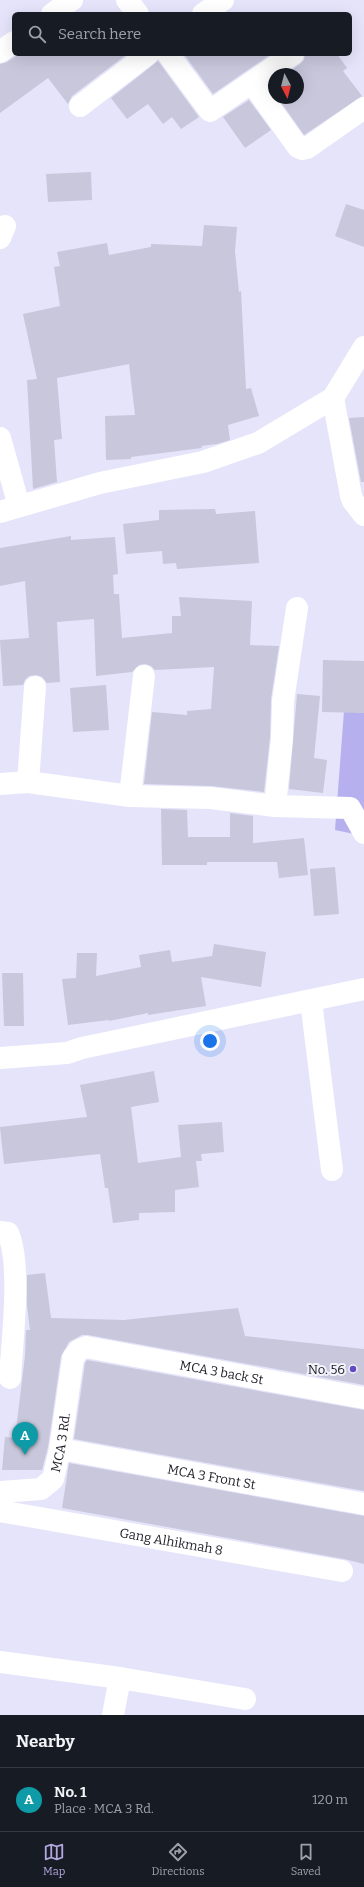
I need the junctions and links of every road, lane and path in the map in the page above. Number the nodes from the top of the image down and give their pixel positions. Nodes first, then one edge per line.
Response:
1 (72, 0) edge
2 (127, 0) edge
3 (223, 0) edge
4 (55, 12) edge
5 (136, 12) edge
6 (206, 12) edge
7 (12, 43) edge
8 (0, 52) edge
9 (145, 56) edge
10 (169, 56) edge
11 (290, 56) edge
12 (252, 82) junction
13 (80, 106) dead end
14 (364, 108) edge
15 (364, 347) edge
16 (333, 398) junction
17 (0, 438) edge
18 (9, 509) edge
19 (364, 515) edge
20 (297, 608) dead end
21 (144, 676) dead end
22 (35, 687) dead end
23 (28, 782) junction
24 (0, 784) edge
25 (130, 796) junction
26 (275, 806) junction
27 (357, 808) edge
28 (364, 833) edge
29 (364, 989) edge
30 (311, 1001) junction
31 (0, 1058) edge
32 (332, 1170) dead end
33 (0, 1232) edge
34 (79, 1350) joint
35 (10, 1378) dead end
36 (364, 1398) edge
37 (60, 1449) junction
38 (0, 1492) edge
39 (364, 1504) edge
40 (0, 1512) edge
41 (342, 1571) dead end
42 (0, 1662) edge
43 (120, 1678) junction
44 (245, 1699) dead end
45 (113, 1715) edge

1 - 4 street
2 - 5 street
3 - 6 street
7 - 8 street
9 - 13 street
10 - 12 street
11 - 12 street
12 - 14 street
15 - 16 street
16 - 18 street
16 - 19 street
17 - 18 street
20 - 26 street
21 - 25 street
22 - 23 street
23 - 24 street
23 - 25 street
25 - 26 street
26 - 27 street
27 - 28 street
29 - 30 street
30 - 31 street
30 - 32 street
33 - 35 street
34 - 36 street, MCA 3 back St
34 - 37 street, MCA 3 Rd.
37 - 38 street, MCA 3 Rd.
37 - 39 street, MCA 3 Front St
40 - 41 street, Gang Alhikmah 8
42 - 43 street
43 - 44 street
43 - 45 street

